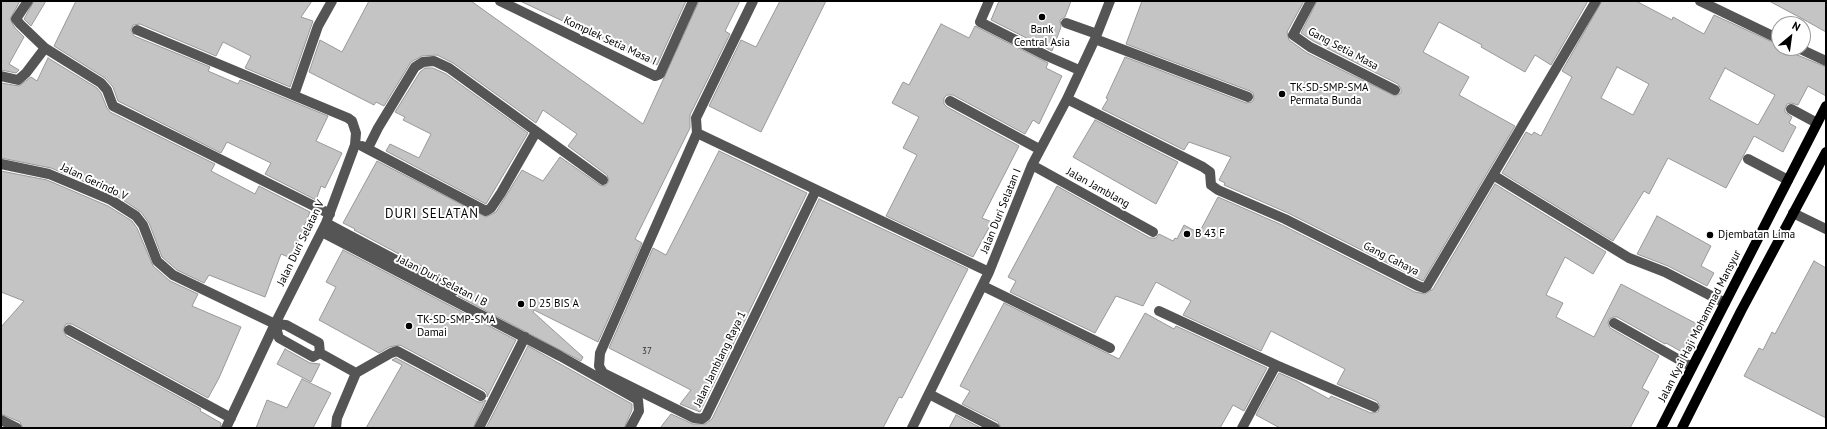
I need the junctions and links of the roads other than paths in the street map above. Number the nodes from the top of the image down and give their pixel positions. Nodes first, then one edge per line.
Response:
1 (28, 1) edge
2 (332, 1) edge
3 (500, 1) edge
4 (693, 1) edge
5 (753, 1) edge
6 (989, 1) edge
7 (1110, 1) edge
8 (1311, 1) edge
9 (1596, 1) edge
10 (1700, 1) edge
11 (1066, 23) dead end
12 (137, 30) dead end
13 (1771, 35) edge
14 (1096, 37) junction
15 (45, 48) junction
16 (1811, 54) edge
17 (1826, 61) edge
18 (1079, 70) junction
19 (1, 76) edge
20 (1395, 90) dead end
21 (294, 95) junction
22 (1248, 97) dead end
23 (1067, 99) junction
24 (950, 101) dead end
25 (1826, 106) edge
26 (1791, 109) dead end
27 (1817, 123) junction
28 (536, 132) junction
29 (356, 133) junction
30 (375, 133) junction
31 (697, 133) junction
32 (355, 145) junction
33 (368, 148) junction
34 (1039, 149) junction
35 (1826, 152) edge
36 (1748, 159) dead end
37 (1, 164) edge
38 (1032, 165) junction
39 (1493, 176) junction
40 (603, 180) dead end
41 (1788, 180) junction
42 (816, 190) junction
43 (1793, 213) junction
44 (326, 223) junction
45 (1826, 229) edge
46 (1153, 232) dead end
47 (989, 272) junction
48 (983, 286) junction
49 (454, 291) dead end
50 (1725, 303) junction
51 (1159, 311) dead end
52 (1614, 323) dead end
53 (275, 324) junction
54 (69, 330) dead end
55 (525, 337) junction
56 (1110, 348) dead end
57 (320, 353) junction
58 (1276, 365) junction
59 (1692, 367) junction
60 (356, 373) junction
61 (929, 394) junction
62 (482, 396) dead end
63 (1374, 407) dead end
64 (230, 418) junction
65 (1, 420) edge
66 (17, 428) edge
67 (226, 428) edge
68 (336, 428) edge
69 (479, 428) edge
70 (630, 428) edge
71 (912, 428) edge
72 (995, 428) edge
73 (1242, 428) edge
74 (1661, 428) edge
75 (1682, 428) edge

1 - 15 street
2 - 21 street
3 - 4 street, Komplek Setia Masa I
5 - 31 street, Jalan Jamblang Raya 1
6 - 18 street
7 - 14 street, Jalan Duri Selatan I
8 - 20 street, Gang Setia Masa
9 - 39 street
10 - 13 street
11 - 14 street
12 - 21 street
14 - 18 street, Jalan Duri Selatan I
14 - 22 street
15 - 19 street
15 - 44 street
16 - 17 street
18 - 23 street, Jalan Duri Selatan I
21 - 29 street
23 - 34 street, Jalan Duri Selatan I
23 - 39 street, Gang Cahaya
24 - 34 street
25 - 27 main road, Jalan Kyai Haji Mohammad Mansyur
26 - 27 street
27 - 41 main road, Jalan Kyai Haji Mohammad Mansyur
28 - 30 street
28 - 33 street
28 - 40 street
29 - 30 street
29 - 32 street, Jalan Duri Selatan V
30 - 33 street
31 - 42 street
31 - 42 street, Jalan Jamblang Raya 1
32 - 33 street
32 - 44 street, Jalan Duri Selatan V
34 - 38 street, Jalan Duri Selatan I
35 - 43 main road
36 - 41 street
37 - 53 street, Jalan Gerindo V
38 - 46 street, Jalan Jamblang
38 - 47 street, Jalan Duri Selatan I
39 - 50 street
41 - 50 main road, Jalan Kyai Haji Mohammad Mansyur
42 - 47 street
43 - 45 street
43 - 75 main road
44 - 49 street
44 - 53 street, Jalan Duri Selatan V
44 - 55 street, Jalan Duri Selatan I B
47 - 48 street, Jalan Duri Selatan I
48 - 56 street
48 - 61 street, Jalan Duri Selatan I
50 - 59 main road, Jalan Kyai Haji Mohammad Mansyur
51 - 58 street
52 - 59 street
53 - 57 street, Jalan Gerindo V
53 - 57 street
53 - 64 street, Jalan Duri Selatan V
54 - 64 street
55 - 69 street
55 - 70 street, Jalan Duri Selatan I B
57 - 60 street
58 - 63 street
58 - 73 street
59 - 74 main road, Jalan Kyai Haji Mohammad Mansyur
60 - 62 street
60 - 68 street
61 - 71 street, Jalan Duri Selatan I
61 - 72 street
64 - 67 street, Jalan Duri Selatan V
65 - 66 street

